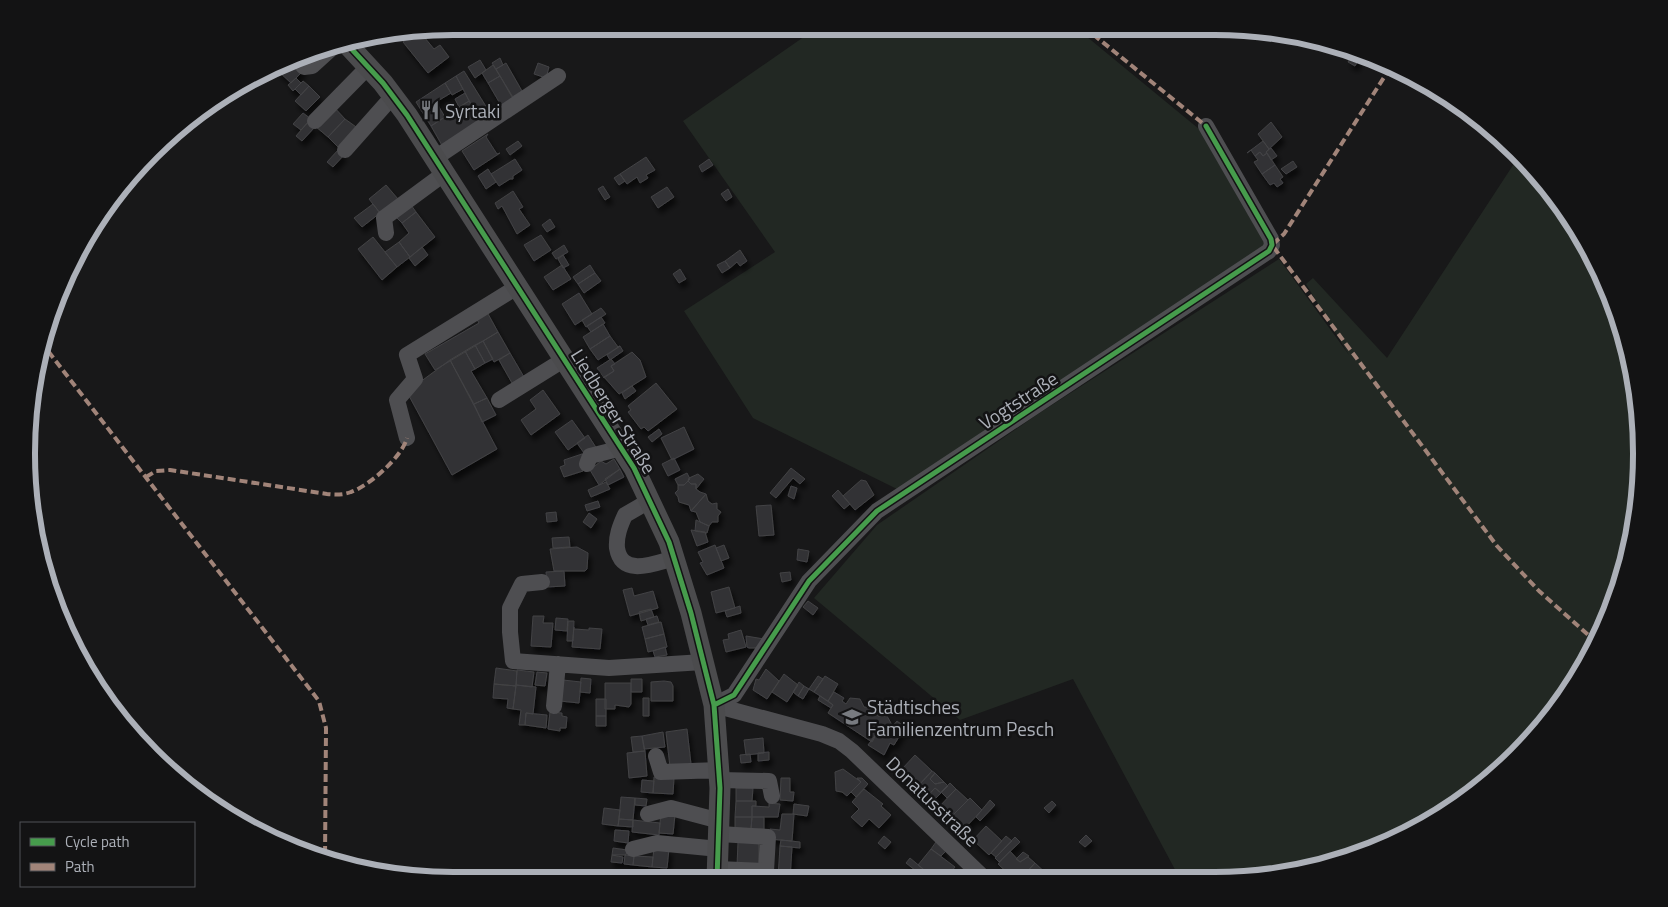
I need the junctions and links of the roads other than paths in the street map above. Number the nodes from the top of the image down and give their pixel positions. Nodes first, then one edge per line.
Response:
1 (350, 48) edge
2 (323, 56) edge
3 (301, 64) edge
4 (366, 64) junction
5 (558, 76) dead end
6 (393, 96) junction
7 (313, 117) dead end
8 (1206, 126) dead end
9 (345, 150) dead end
10 (440, 165) junction
11 (386, 233) dead end
12 (517, 287) junction
13 (565, 359) junction
14 (499, 400) dead end
15 (407, 438) dead end
16 (622, 448) junction
17 (587, 464) dead end
18 (651, 500) junction
19 (675, 558) junction
20 (542, 582) dead end
21 (703, 662) junction
22 (558, 664) junction
23 (714, 705) junction
24 (554, 706) dead end
25 (656, 756) dead end
26 (720, 775) junction
27 (772, 796) dead end
28 (648, 814) dead end
29 (633, 849) dead end
30 (719, 851) edge
31 (974, 872) edge

1 - 4 main road, Liedberger Straße
2 - 3 street
4 - 6 main road, Liedberger Straße
4 - 7 street
5 - 10 street
6 - 9 street
6 - 10 main road, Liedberger Straße
8 - 23 street, Vogtstraße
10 - 11 street
10 - 12 main road, Liedberger Straße
12 - 13 main road, Liedberger Straße
12 - 15 street
13 - 14 street
13 - 16 main road, Liedberger Straße
16 - 17 street
16 - 18 main road, Liedberger Straße
18 - 19 main road, Liedberger Straße
18 - 19 street
19 - 21 main road, Liedberger Straße
20 - 22 street
21 - 22 street
21 - 23 main road, Liedberger Straße
22 - 24 street
23 - 26 main road, Liedberger Straße
23 - 31 street, Donatusstraße
25 - 26 street
26 - 27 street
26 - 30 main road, Liedberger Straße
28 - 30 street
29 - 30 street

